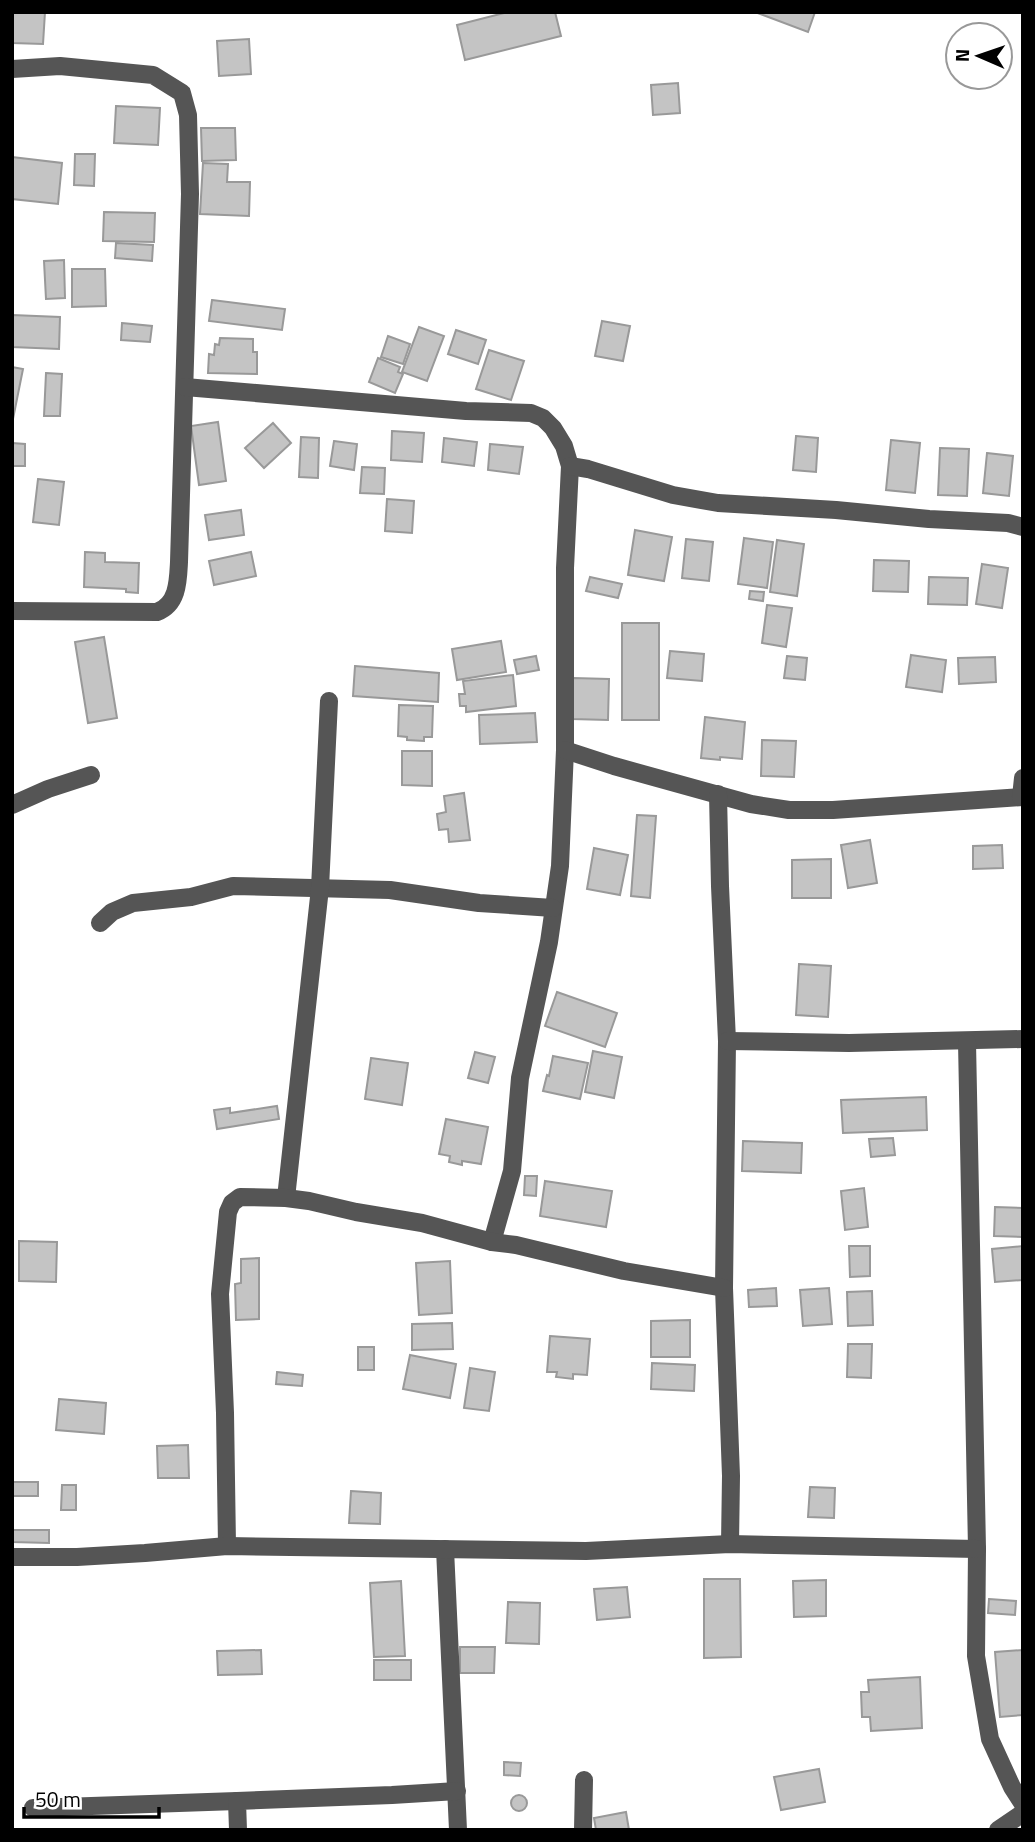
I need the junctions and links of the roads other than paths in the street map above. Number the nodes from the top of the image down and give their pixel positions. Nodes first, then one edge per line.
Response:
1 (12, 69) edge
2 (184, 387) junction
3 (570, 467) junction
4 (1023, 527) edge
5 (12, 611) edge
6 (329, 701) dead end
7 (565, 750) junction
8 (91, 775) dead end
9 (1022, 791) edge
10 (719, 794) junction
11 (12, 805) edge
12 (320, 888) junction
13 (553, 908) junction
14 (100, 923) dead end
15 (1023, 1040) edge
16 (727, 1041) junction
17 (967, 1042) junction
18 (286, 1198) junction
19 (492, 1242) junction
20 (724, 1288) junction
21 (730, 1544) junction
22 (227, 1546) junction
23 (445, 1549) junction
24 (977, 1549) junction
25 (12, 1556) edge
26 (584, 1780) dead end
27 (457, 1791) junction
28 (237, 1801) junction
29 (1023, 1804) edge
30 (33, 1808) dead end
31 (1023, 1813) edge
32 (238, 1830) edge
33 (458, 1830) edge
34 (583, 1830) edge
35 (998, 1830) edge

1 - 2 street
2 - 3 street
2 - 5 street
3 - 4 street
3 - 7 street
6 - 12 street
7 - 10 street
7 - 13 street
8 - 11 street
9 - 10 street
10 - 16 street
12 - 13 street
12 - 14 street
12 - 18 street
13 - 19 street
15 - 17 street
16 - 17 street
16 - 20 street
17 - 24 street
18 - 19 street
18 - 22 street
19 - 20 street
20 - 21 street
21 - 23 street
21 - 24 street
22 - 23 street
22 - 25 street
23 - 27 street
24 - 29 street
26 - 34 street
27 - 28 street
27 - 33 street
28 - 30 street
28 - 32 street
31 - 35 street

